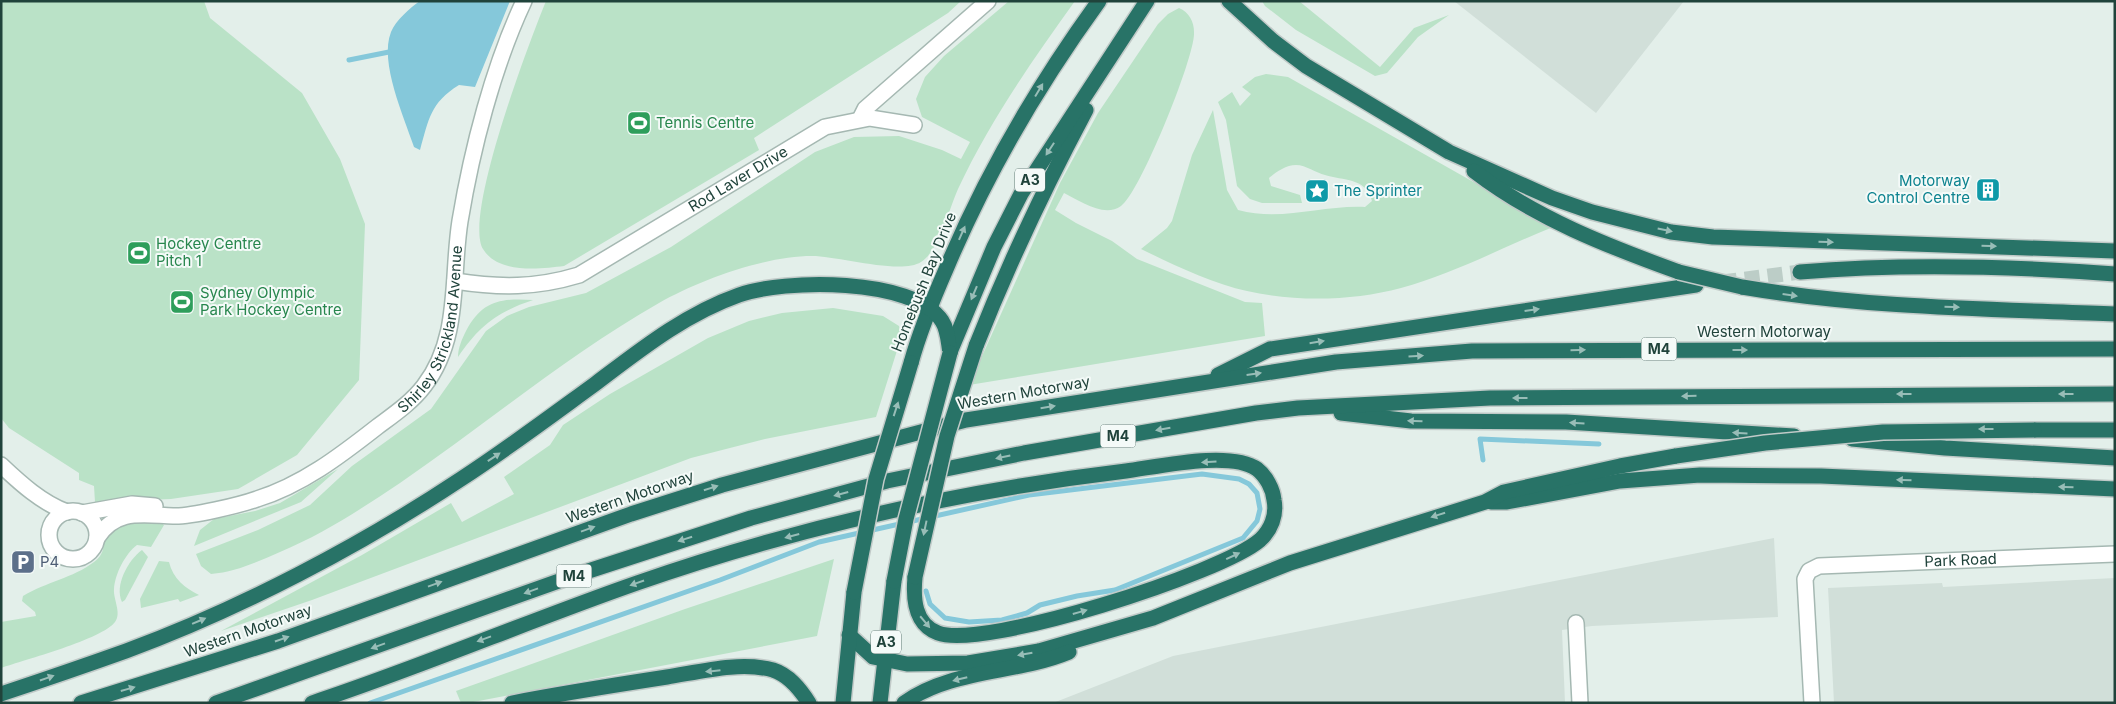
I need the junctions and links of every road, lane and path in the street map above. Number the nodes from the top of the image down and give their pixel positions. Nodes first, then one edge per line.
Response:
1 (524, 1) edge
2 (988, 1) edge
3 (1099, 1) edge
4 (1146, 1) edge
5 (1230, 1) edge
6 (1239, 1) edge
7 (1134, 21) junction
8 (1253, 22) junction
9 (860, 119) junction
10 (914, 125) dead end
11 (1449, 152) junction
12 (2115, 251) edge
13 (1800, 272) tunnel mouth
14 (2115, 274) edge
15 (455, 281) junction
16 (1696, 285) dead end
17 (929, 310) junction
18 (2115, 314) edge
19 (2115, 349) edge
20 (950, 353) junction
21 (1206, 381) junction
22 (2115, 394) edge
23 (1298, 408) junction
24 (2115, 430) edge
25 (2115, 458) edge
26 (1, 465) edge
27 (2115, 489) edge
28 (1485, 502) junction
29 (68, 515) junction
30 (174, 516) junction
31 (96, 538) junction
32 (2115, 554) edge
33 (1576, 623) dead end
34 (1123, 628) junction
35 (849, 635) junction
36 (884, 661) junction
37 (1, 694) edge
38 (81, 703) edge
39 (216, 703) edge
40 (312, 703) edge
41 (512, 703) edge
42 (809, 703) edge
43 (843, 703) edge
44 (880, 703) edge
45 (904, 703) edge
46 (1580, 703) edge
47 (1812, 703) edge

1 - 15 street, Shirley Strickland Avenue
2 - 9 street
17 -> 3 highway, Homebush Bay Drive / A3
4 - 7 highway, A3
5 - 8 highway
6 - 8 highway
7 -> 20 highway, A3
7 -> 40 highway, bridge
8 - 11 highway
9 - 10 street, Rod Laver Drive
9 - 15 street, Rod Laver Drive
11 -> 12 highway
11 -> 18 highway, bridge
13 - 14 highway
15 - 30 street, Shirley Strickland Avenue
21 -> 16 highway, Western Motorway
17 - 20 highway
35 -> 17 highway, Homebush Bay Drive / A3, bridge
37 -> 17 highway
21 -> 19 highway, Western Motorway / M4
20 - 36 highway, A3, bridge
38 -> 21 highway, Western Motorway / M4
22 -> 23 highway, M4
25 -> 23 highway, M4
23 -> 39 highway, M4
24 -> 28 highway, bridge
26 - 29 street
27 -> 28 highway
28 -> 34 highway
29 - 30 street
29 - 31 street
29 - 31 street
30 - 31 street, Shirley Strickland Avenue
32 - 47 street, Park Road
33 - 46 street
34 -> 36 highway
34 -> 45 highway
35 - 36 highway
35 - 43 highway, A3
36 - 44 highway, A3
42 -> 41 highway

